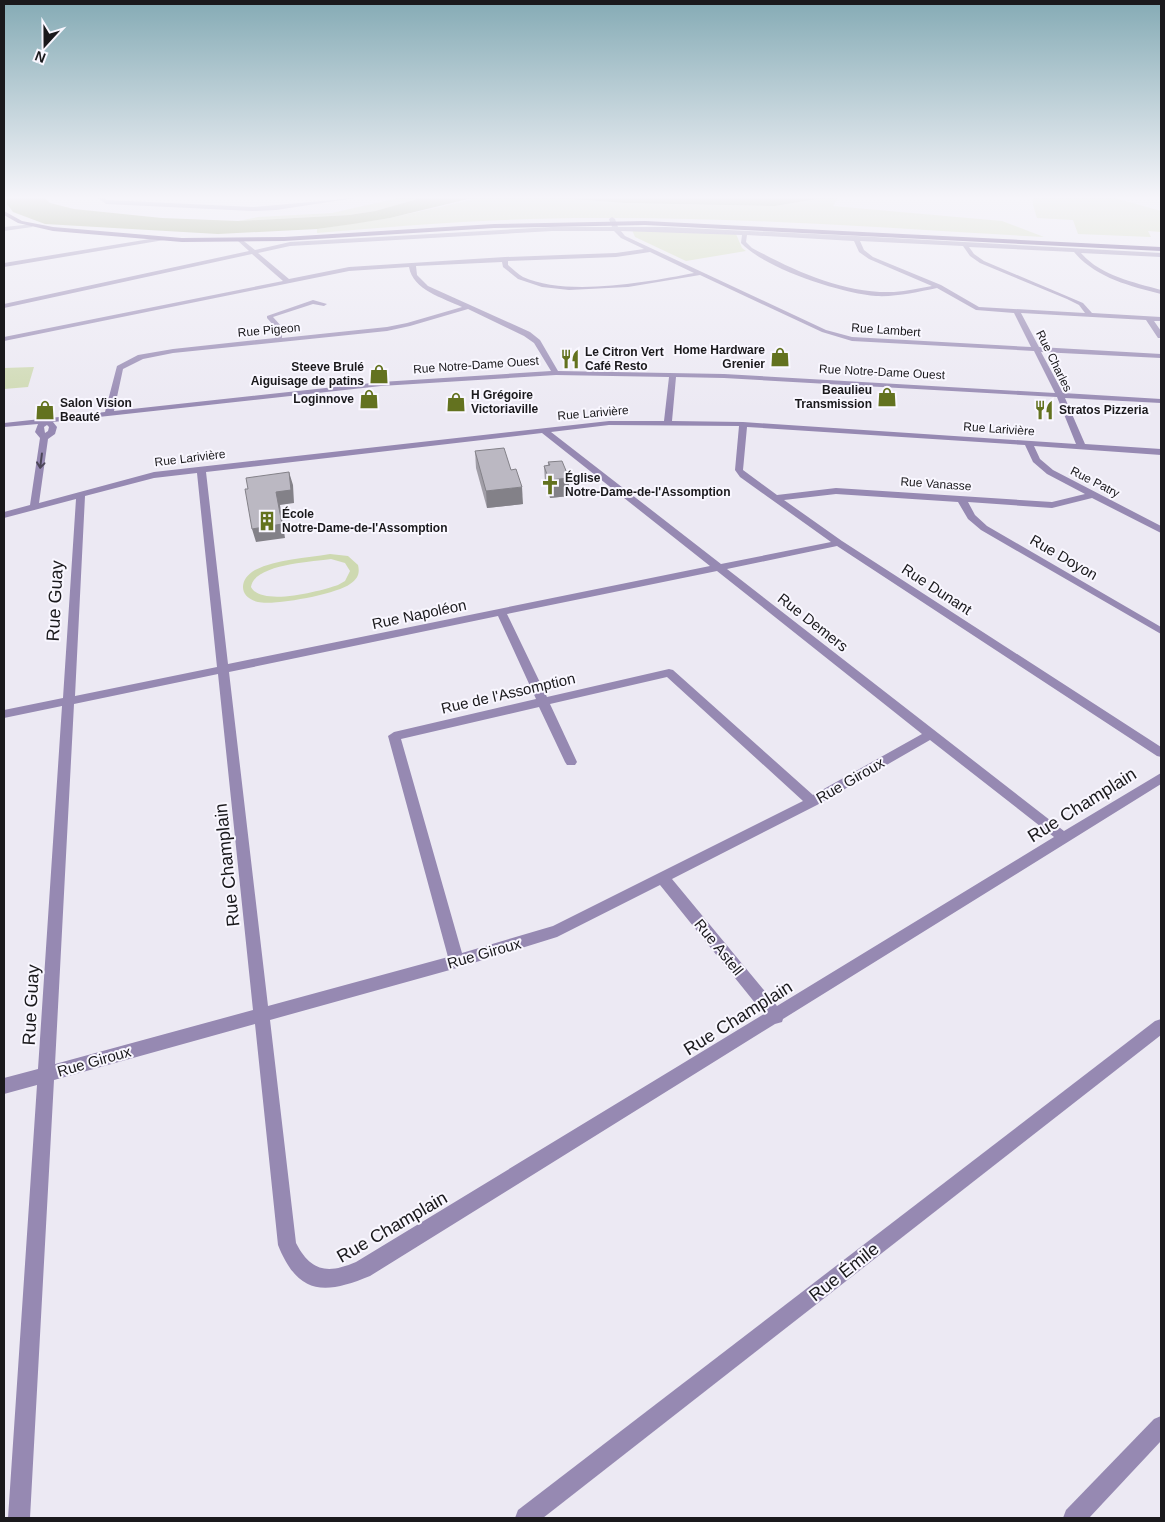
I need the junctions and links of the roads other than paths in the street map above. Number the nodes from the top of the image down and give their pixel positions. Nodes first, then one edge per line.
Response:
1 (174, 269) edge
2 (273, 269) edge
3 (348, 269) edge
4 (413, 269) edge
5 (507, 269) edge
6 (693, 269) edge
7 (795, 269) edge
8 (898, 269) edge
9 (999, 269) edge
10 (1095, 269) edge
11 (701, 273) junction
12 (287, 281) junction
13 (939, 286) junction
14 (1161, 292) edge
15 (4, 306) edge
16 (468, 307) junction
17 (315, 310) dead end
18 (307, 312) dead end
19 (1017, 312) junction
20 (1091, 316) junction
21 (1149, 319) junction
22 (1161, 320) edge
23 (276, 322) junction
24 (1161, 336) edge
25 (4, 339) edge
26 (278, 340) junction
27 (1037, 350) junction
28 (1161, 356) edge
29 (556, 373) junction
30 (673, 374) junction
31 (1060, 395) junction
32 (1161, 400) edge
33 (108, 413) junction
34 (47, 420) junction
35 (668, 422) junction
36 (743, 424) junction
37 (4, 426) edge
38 (543, 430) junction
39 (1029, 444) junction
40 (1082, 447) junction
41 (1161, 452) edge
42 (202, 469) junction
43 (81, 494) junction
44 (1092, 495) junction
45 (777, 498) junction
46 (961, 498) junction
47 (34, 507) junction
48 (4, 515) edge
49 (1161, 530) edge
50 (839, 543) junction
51 (717, 568) junction
52 (501, 612) junction
53 (1161, 631) edge
54 (224, 669) junction
55 (68, 701) junction
56 (542, 702) junction
57 (4, 714) edge
58 (931, 734) junction
59 (1161, 753) edge
60 (570, 762) dead end
61 (1161, 778) edge
62 (812, 802) junction
63 (1064, 838) junction
64 (662, 877) junction
65 (457, 961) junction
66 (262, 1014) junction
67 (776, 1016) junction
68 (1161, 1026) edge
69 (47, 1074) junction
70 (4, 1086) edge
71 (1161, 1426) edge
72 (19, 1518) edge
73 (526, 1518) edge
74 (1074, 1518) edge

1 - 15 street
2 - 12 street
3 - 12 street
4 - 16 street
5 - 11 street
6 - 11 street, Rue Lambert
7 - 13 street
8 - 13 street
9 - 20 street
10 - 14 street
11 - 27 street, Rue Lambert
12 - 25 street
13 - 19 street
16 - 26 street, Rue Pigeon
16 - 29 street
17 - 23 street
18 - 23 street
19 - 20 street
19 - 27 street, Rue Charles
20 - 21 street
21 - 22 street
21 - 24 street
23 - 26 street
26 - 33 street, Rue Pigeon
27 - 28 street, Rue Lambert
27 - 31 street, Rue Charles
29 - 30 street, Rue Notre-Dame Ouest
29 - 33 street, Rue Notre-Dame Ouest
30 - 31 street, Rue Notre-Dame Ouest
30 - 35 street
31 - 32 street, Rue Notre-Dame Ouest
31 - 40 street, Rue Charles
33 - 34 street, Rue Notre-Dame Ouest
34 - 37 street, Rue Notre-Dame Ouest
34 -> 47 street
35 - 36 street, Rue Larivière
35 - 38 street, Rue Larivière
36 - 39 street, Rue Larivière
36 - 45 street, Rue Dunant
38 - 42 street, Rue Larivière
38 - 51 street, Rue Demers
39 - 40 street, Rue Larivière
39 - 44 street, Rue Patry
40 - 41 street, Rue Larivière
42 - 43 street, Rue Larivière
42 - 54 street, Rue Champlain
43 - 47 street, Rue Larivière
43 - 55 street, Rue Guay
44 - 46 street, Rue Vanasse
44 - 49 street, Rue Patry
45 - 46 street, Rue Vanasse
45 - 50 street, Rue Dunant
46 - 53 street, Rue Doyon
47 - 48 street, Rue Larivière
50 - 51 street, Rue Napoléon
50 - 59 street, Rue Dunant
51 - 52 street, Rue Napoléon
51 - 58 street, Rue Demers
52 - 54 street, Rue Napoléon
52 - 56 street
54 - 55 street, Rue Napoléon
54 - 66 street, Rue Champlain
55 - 57 street, Rue Napoléon
55 - 69 street, Rue Guay
56 - 60 street
56 - 62 street, Rue de l'Assomption
56 - 65 street, Rue de l'Assomption
58 - 62 street, Rue Giroux
58 - 63 street, Rue Demers
61 - 63 street, Rue Champlain
62 - 64 street, Rue Giroux
63 - 67 street, Rue Champlain
64 - 65 street, Rue Giroux
64 - 67 street, Rue Astell
65 - 66 street, Rue Giroux
66 - 67 street, Rue Champlain
66 - 69 street, Rue Giroux
68 - 73 street, Rue Émile
69 - 70 street, Rue Giroux
69 - 72 street, Rue Guay
71 - 74 street

